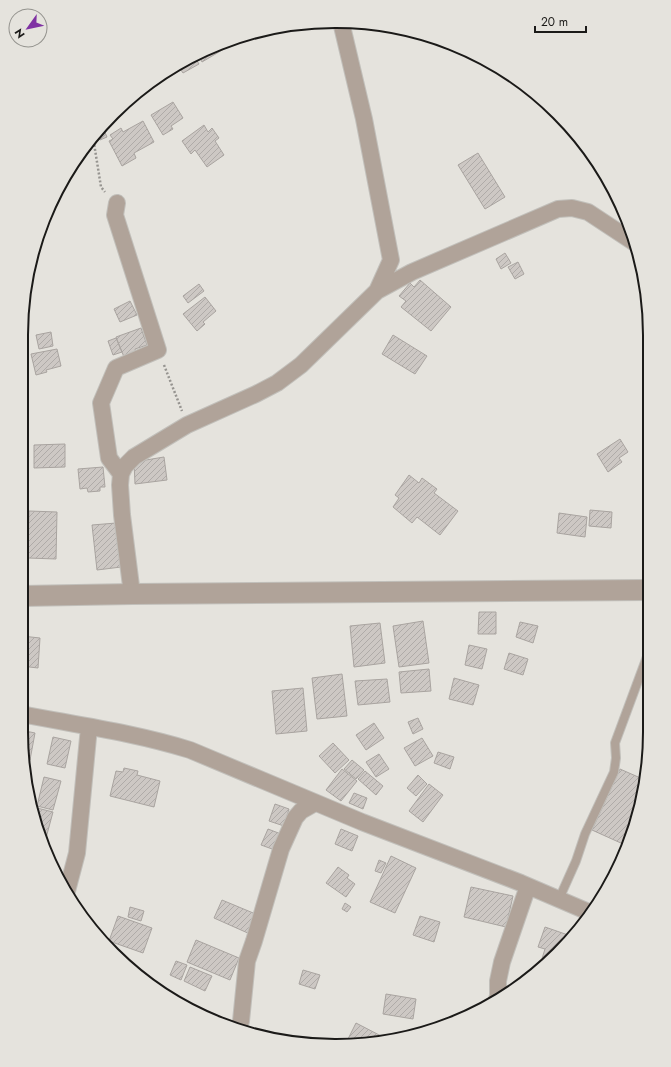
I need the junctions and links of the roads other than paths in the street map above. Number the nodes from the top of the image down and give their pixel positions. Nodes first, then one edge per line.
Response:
1 (342, 28) edge
2 (117, 203) road end
3 (627, 238) edge
4 (377, 291) junction
5 (121, 474) junction
6 (643, 590) edge
7 (132, 594) junction
8 (28, 596) edge
9 (643, 667) edge
10 (28, 715) edge
11 (89, 727) junction
12 (315, 803) junction
13 (69, 884) edge
14 (528, 886) junction
15 (559, 899) junction
16 (585, 910) edge
17 (498, 992) edge
18 (240, 1024) edge

1 - 4 street
2 - 5 street
3 - 4 street
4 - 5 street
5 - 7 street
6 - 7 street
7 - 8 street
9 - 15 lane
10 - 11 street
11 - 12 street
11 - 13 street
12 - 14 street
12 - 18 street
14 - 15 street
14 - 17 street
15 - 16 street

